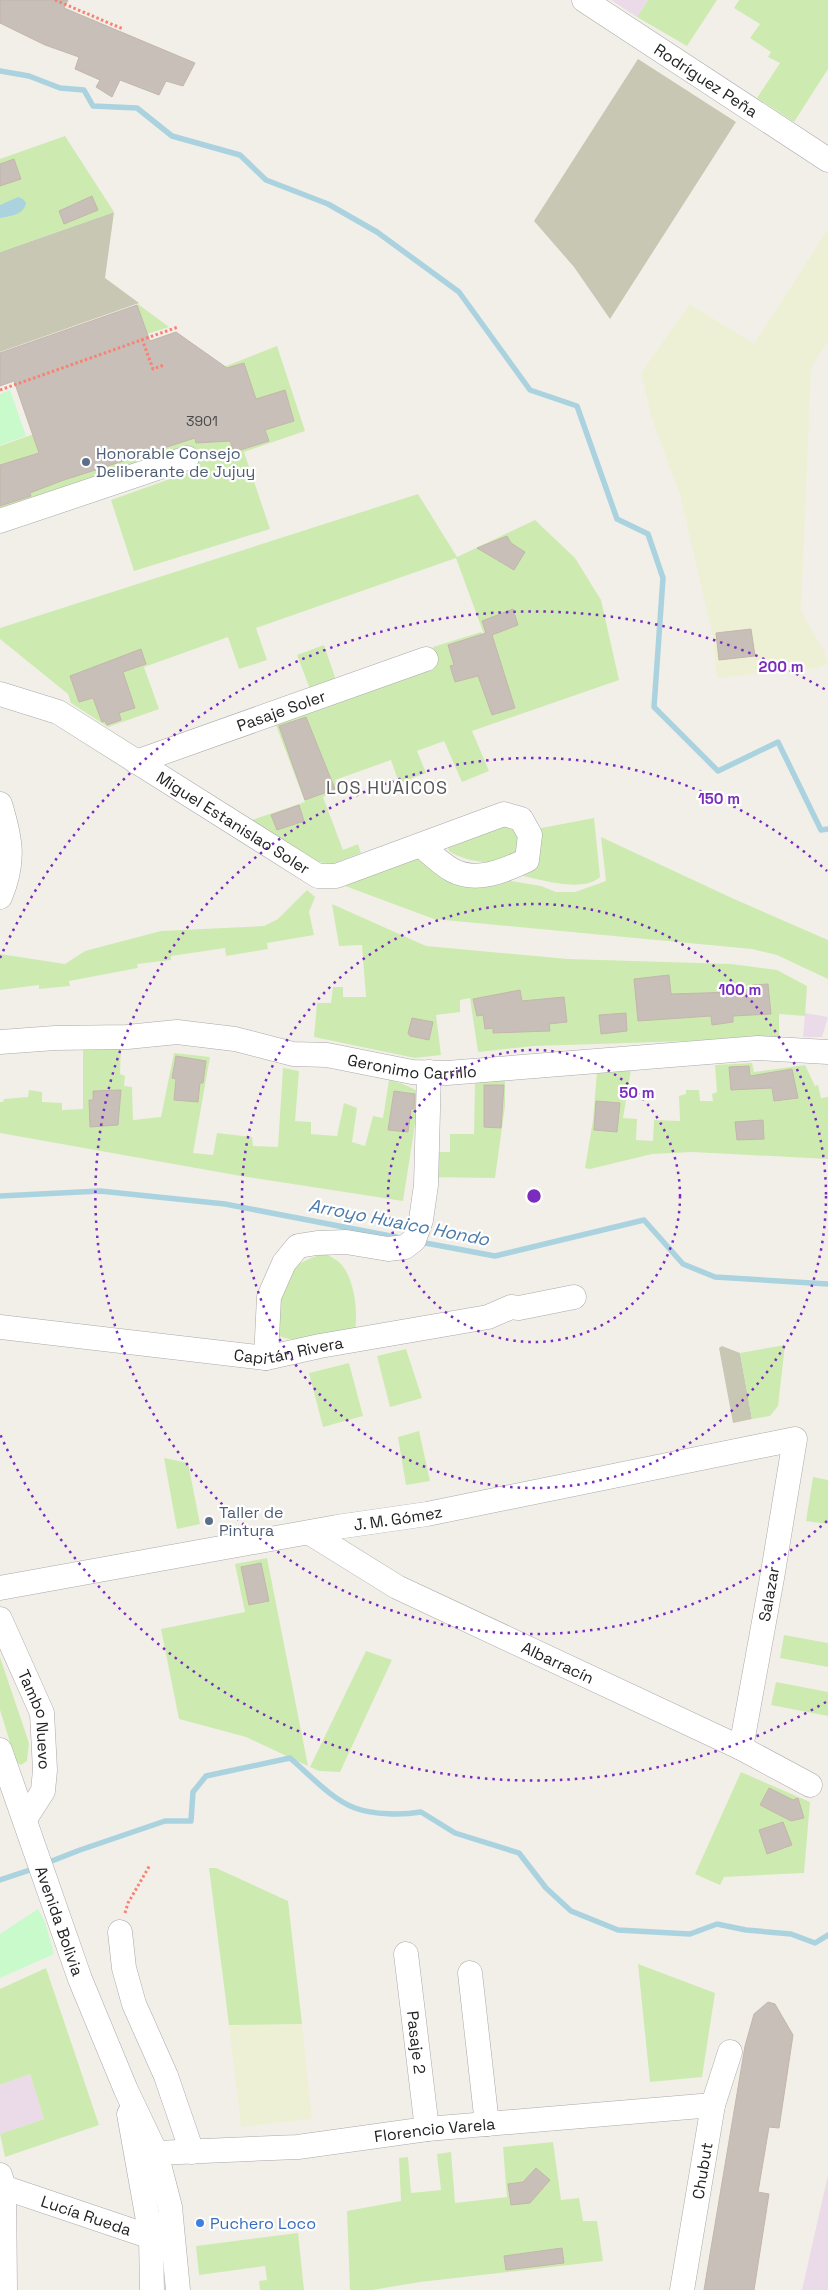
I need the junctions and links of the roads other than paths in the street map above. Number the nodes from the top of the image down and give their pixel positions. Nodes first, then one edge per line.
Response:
1 (584, 0) edge
2 (828, 160) edge
3 (187, 458) dead end
4 (0, 521) edge
5 (426, 659) dead end
6 (0, 694) edge
7 (136, 762) junction
8 (0, 804) edge
9 (421, 845) junction
10 (0, 897) edge
11 (0, 1042) edge
12 (828, 1052) edge
13 (429, 1072) junction
14 (574, 1298) dead end
15 (0, 1327) edge
16 (266, 1358) junction
17 (795, 1439) joint
18 (310, 1533) junction
19 (0, 1588) edge
20 (0, 1619) edge
21 (741, 1748) junction
22 (0, 1750) edge
23 (810, 1785) dead end
24 (25, 1818) junction
25 (120, 1932) road end
26 (406, 1954) dead end
27 (470, 1973) dead end
28 (730, 2052) dead end
29 (126, 2090) junction
30 (713, 2105) junction
31 (487, 2124) junction
32 (427, 2130) junction
33 (192, 2152) junction
34 (156, 2154) junction
35 (1, 2183) edge
36 (151, 2237) junction
37 (175, 2241) junction
38 (5, 2290) edge
39 (152, 2290) edge
40 (178, 2290) edge
41 (682, 2290) edge

1 - 2 street, Rodríguez Peña
3 - 4 street
5 - 7 street, Pasaje Soler
6 - 7 street, Miguel Estanislao Soler
7 - 9 street, Miguel Estanislao Soler
8 - 10 street
9 - 9 street, Miguel Estanislao Soler
11 - 13 street, Geronimo Carrillo
12 - 13 street, Geronimo Carrillo
13 - 16 street
14 - 16 street, Capitán Rivera
15 - 16 street, Capitán Rivera
17 - 18 street, J. M. Gómez
17 - 21 street, Salazar
18 - 19 street, J. M. Gómez
18 - 21 street, Albarracín
20 - 24 street, Tambo Nuevo
21 - 23 street, Albarracín
22 - 24 street, Avenida Bolivia
24 - 29 street, Avenida Bolivia
25 - 33 street
26 - 32 street, Pasaje 2
27 - 31 street
28 - 30 street, Chubut
29 - 34 street, Avenida Bolivia
29 - 36 street, Avenida Bolivia
30 - 31 street, Florencio Varela
30 - 41 street, Chubut
31 - 32 street, Florencio Varela
32 - 33 street, Florencio Varela
33 - 34 street, Florencio Varela
34 - 37 street, Avenida Bolivia
35 - 36 street, Lucía Rueda
35 - 38 street
36 - 37 street, Lucía Rueda
36 - 39 street, Avenida Bolivia
37 - 40 street, Avenida Bolivia

